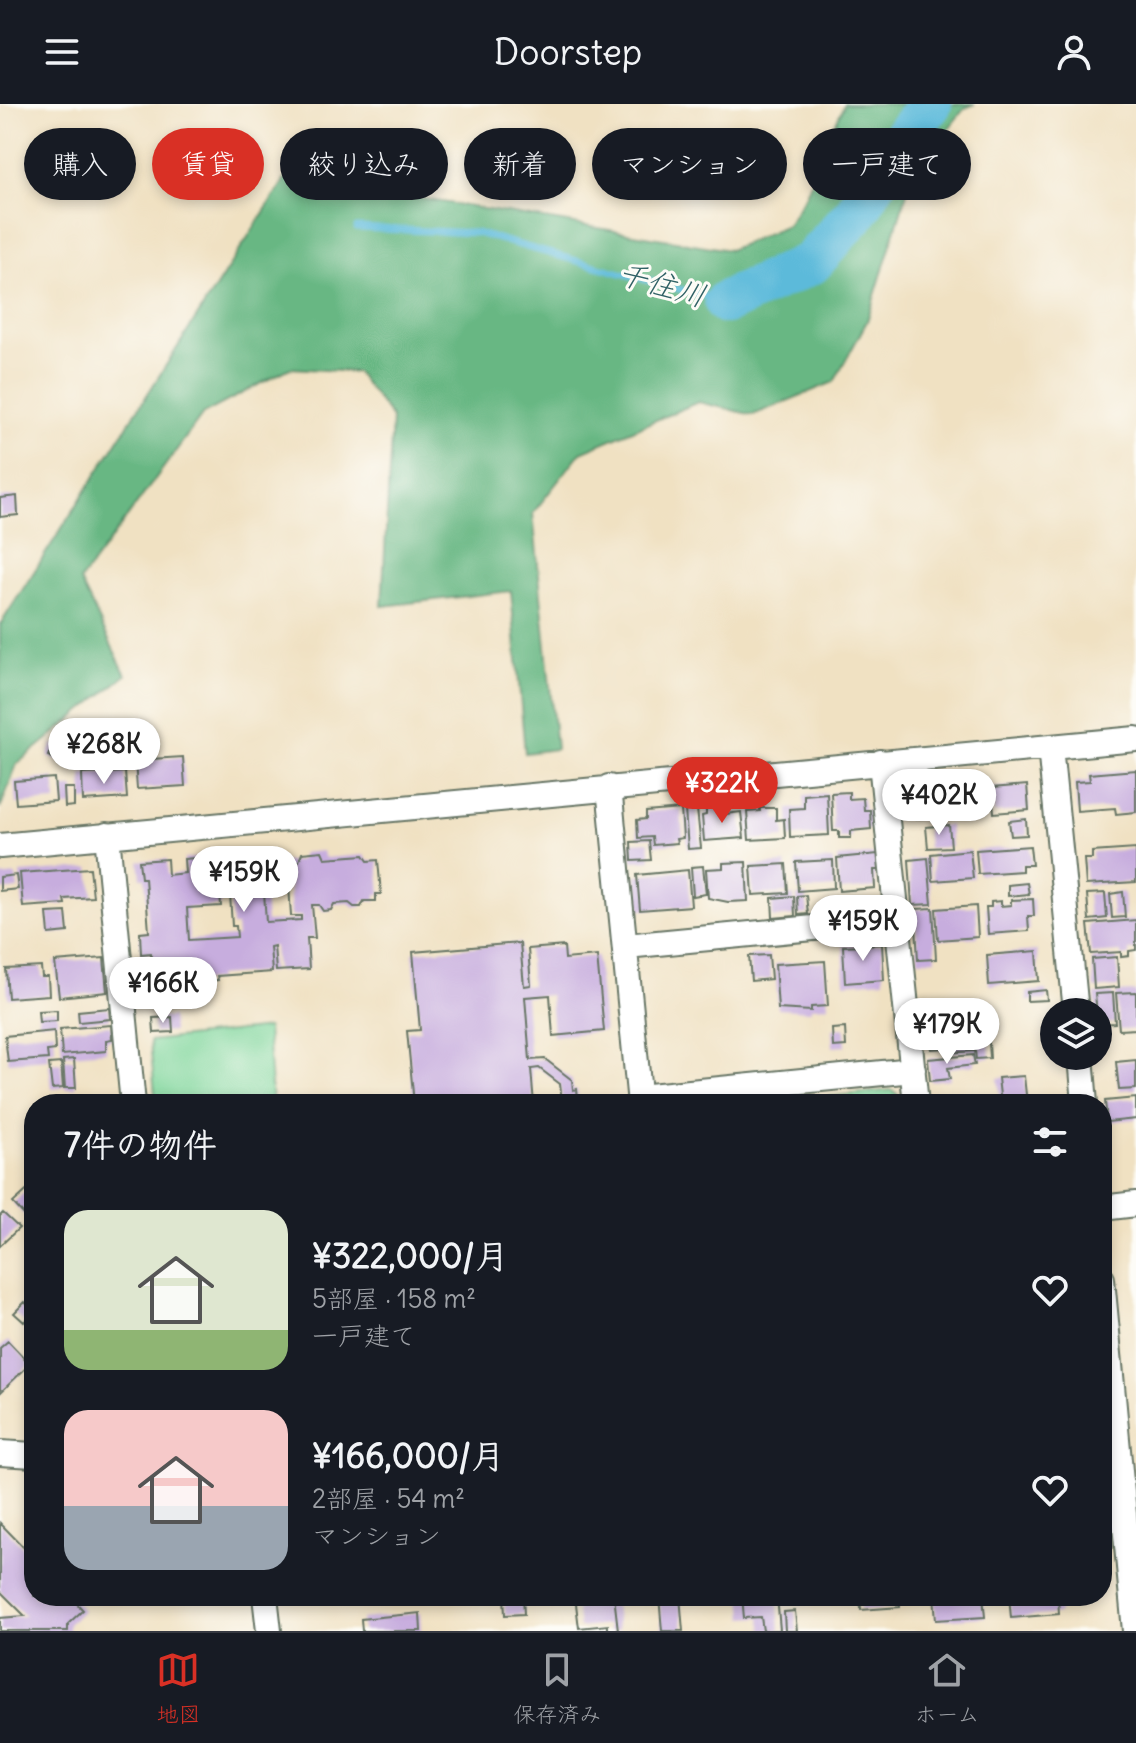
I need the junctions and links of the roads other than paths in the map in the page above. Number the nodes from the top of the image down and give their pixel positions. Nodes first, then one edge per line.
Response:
1 (1136, 739) edge
2 (1050, 747) junction
3 (881, 762) junction
4 (609, 787) junction
5 (107, 835) junction
6 (0, 846) edge
7 (897, 920) junction
8 (626, 946) junction
9 (1075, 998) edge
10 (913, 1070) junction
11 (1082, 1070) edge
12 (132, 1094) edge
13 (638, 1094) edge
14 (694, 1094) edge
15 (915, 1094) edge
16 (1084, 1094) edge
17 (1136, 1204) edge
18 (1112, 1207) edge
19 (1112, 1405) edge
20 (0, 1453) edge
21 (24, 1454) edge
22 (1120, 1506) edge
23 (266, 1606) edge
24 (269, 1631) edge
25 (1135, 1631) edge

1 - 2 street
2 - 3 street
2 - 9 street
3 - 4 street
3 - 7 street
4 - 5 street
4 - 8 street
5 - 6 street
5 - 12 street
7 - 8 street
7 - 10 street
8 - 13 street
10 - 14 street
10 - 15 street
11 - 16 street
17 - 18 street
19 - 22 street
20 - 21 street
22 - 25 street
23 - 24 street

